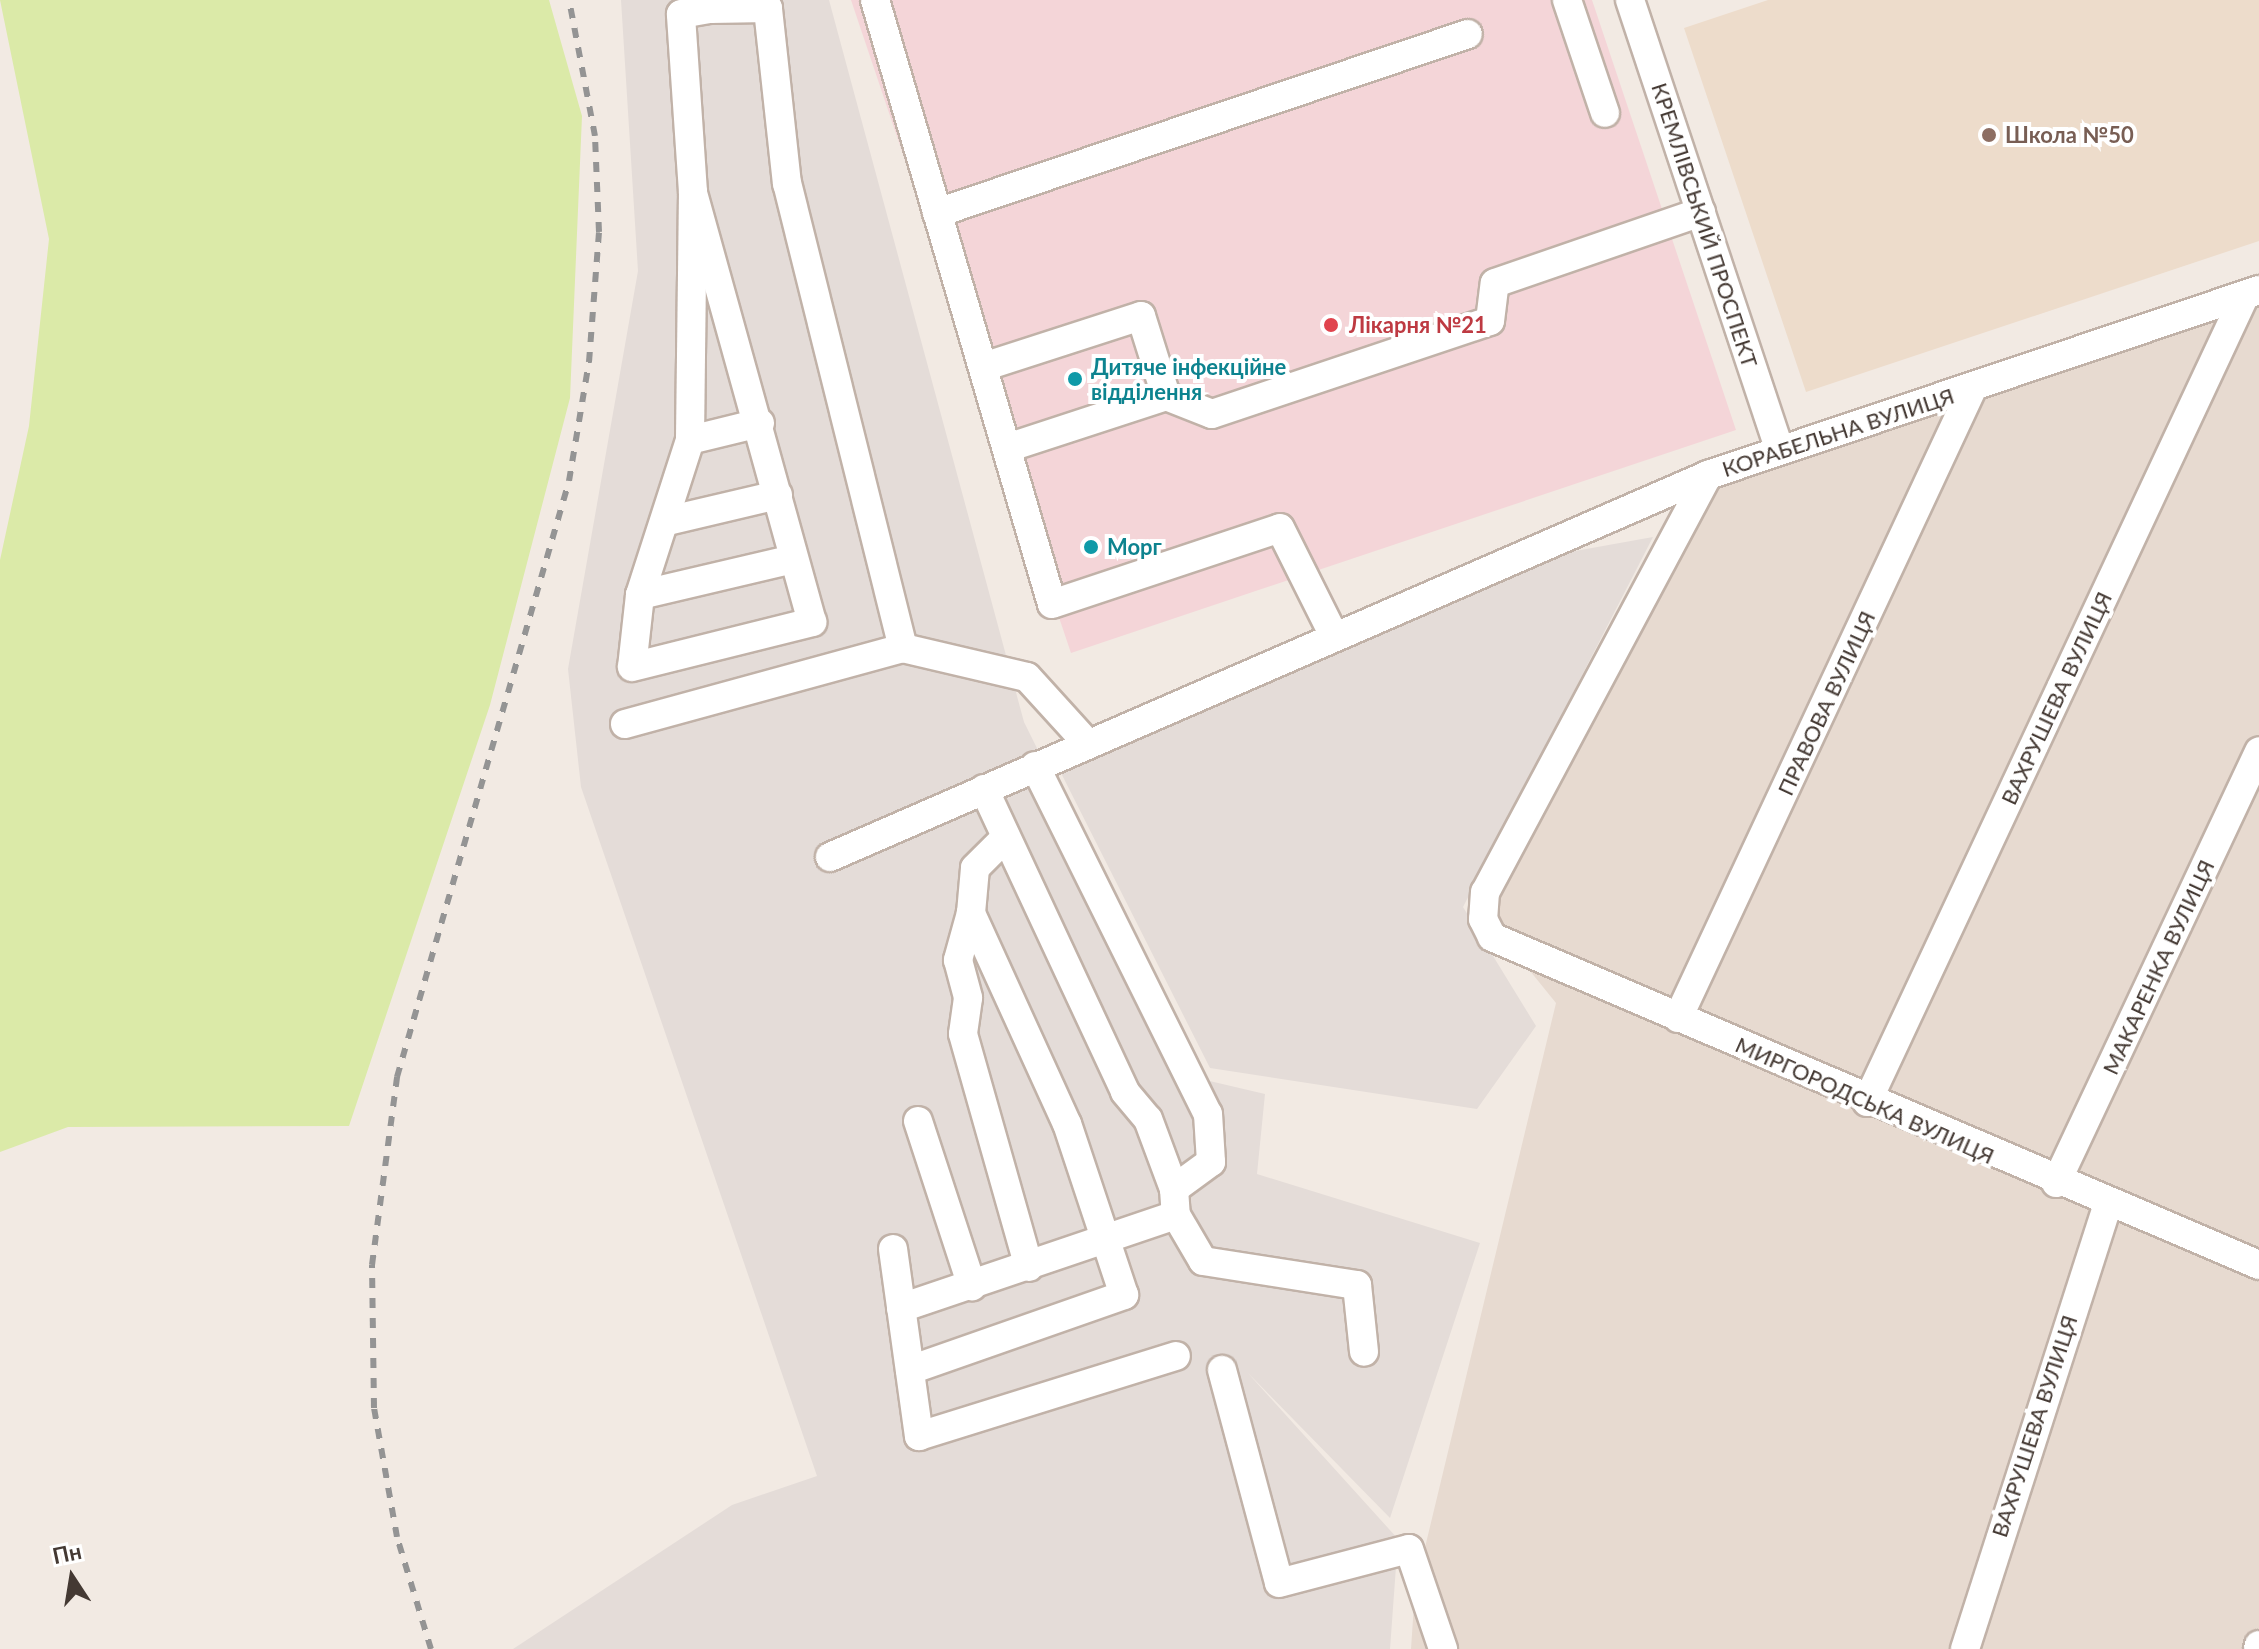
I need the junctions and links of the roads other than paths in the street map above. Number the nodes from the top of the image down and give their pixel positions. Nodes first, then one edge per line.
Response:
1 (875, 0) edge
2 (1567, 0) edge
3 (1630, 0) edge
4 (710, 4) edge
5 (1468, 34) dead end
6 (1605, 113) dead end
7 (693, 192) junction
8 (1701, 212) junction
9 (937, 213) junction
10 (2252, 292) edge
11 (983, 367) junction
12 (1973, 387) junction
13 (1166, 396) junction
14 (760, 423) junction
15 (690, 440) junction
16 (1007, 448) junction
17 (1780, 450) junction
18 (1708, 475) junction
19 (778, 495) junction
20 (667, 521) junction
21 (794, 559) junction
22 (640, 595) junction
23 (1334, 636) junction
24 (903, 648) junction
25 (625, 724) dead end
26 (1087, 743) junction
27 (2259, 751) edge
28 (1035, 766) junction
29 (984, 789) junction
30 (1005, 838) junction
31 (830, 857) dead end
32 (971, 913) junction
33 (1483, 919) joint
34 (1678, 1018) junction
35 (1867, 1102) junction
36 (918, 1121) dead end
37 (2056, 1183) junction
38 (1175, 1202) junction
39 (2108, 1204) junction
40 (1105, 1240) junction
41 (893, 1249) dead end
42 (2256, 1256) edge
43 (1029, 1267) junction
44 (972, 1286) junction
45 (901, 1308) junction
46 (1364, 1352) dead end
47 (1176, 1356) dead end
48 (910, 1370) junction
49 (1222, 1370) dead end
50 (1443, 1649) edge
51 (1965, 1649) edge

1 - 9 street
2 - 6 street
3 - 8 street, КРЕМЛІВСЬКИЙ ПРОСПЕКТ
4 - 7 street
4 - 24 street
5 - 9 street
7 - 14 street
7 - 15 street
8 - 13 street
8 - 17 street, КРЕМЛІВСЬКИЙ ПРОСПЕКТ
9 - 11 street
10 - 12 street, КОРАБЕЛЬНА ВУЛИЦЯ
10 - 35 street, ВАХРУШЕВА ВУЛИЦЯ
11 - 13 street
11 - 16 street
12 - 17 street, КОРАБЕЛЬНА ВУЛИЦЯ
12 - 34 street, ПРАВОВА ВУЛИЦЯ
13 - 16 street
14 - 15 street
14 - 19 street
15 - 20 street
16 - 23 street
17 - 18 street, КОРАБЕЛЬНА ВУЛИЦЯ
18 - 23 street
18 - 33 street, КОРАБЕЛЬНА ВУЛИЦЯ
19 - 20 street
19 - 21 street
20 - 22 street
21 - 22 street
21 - 22 street
23 - 26 street
24 - 25 street
24 - 26 street
26 - 28 street
27 - 37 street, МАКАРЕНКА ВУЛИЦЯ
28 - 29 street
28 - 38 street
29 - 30 street
29 - 31 street
30 - 32 street
30 - 38 street
32 - 40 street
32 - 43 street
33 - 34 street, МИРГОРОДСЬКА ВУЛИЦЯ
34 - 35 street, МИРГОРОДСЬКА ВУЛИЦЯ
35 - 37 street, МИРГОРОДСЬКА ВУЛИЦЯ
36 - 44 street
37 - 39 street, МИРГОРОДСЬКА ВУЛИЦЯ
38 - 40 street
38 - 46 street
39 - 42 street, МИРГОРОДСЬКА ВУЛИЦЯ
39 - 51 street, ВАХРУШЕВА ВУЛИЦЯ
40 - 43 street
40 - 48 street
41 - 45 street
43 - 44 street
44 - 45 street
45 - 48 street
47 - 48 street
49 - 50 street

